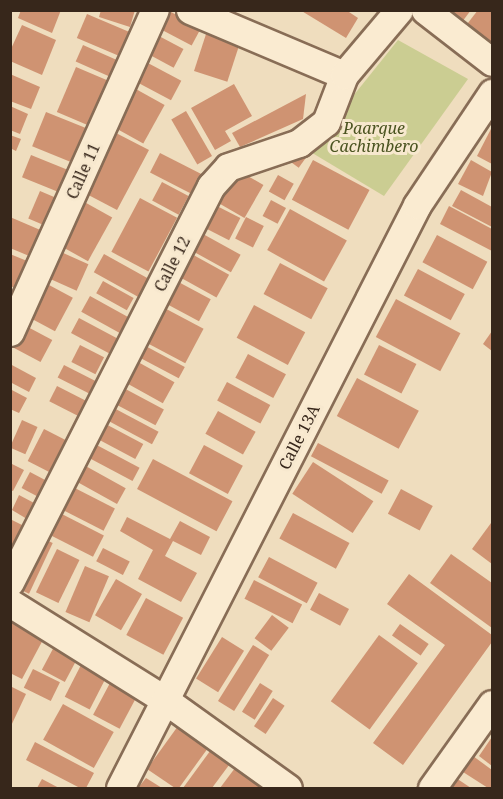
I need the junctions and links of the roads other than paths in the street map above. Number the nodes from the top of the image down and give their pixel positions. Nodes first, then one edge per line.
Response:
1 (155, 10) edge
2 (190, 10) edge
3 (399, 10) edge
4 (425, 10) edge
5 (492, 62) edge
6 (344, 75) junction
7 (492, 93) edge
8 (10, 332) edge
9 (10, 582) edge
10 (10, 603) edge
11 (165, 700) junction
12 (492, 704) edge
13 (120, 789) edge
14 (288, 789) edge
15 (432, 789) edge

1 - 8 street, Calle 11
2 - 6 street
3 - 6 street, Calle 12
4 - 5 street
6 - 9 street, Calle 12
7 - 11 street, Calle 13A
10 - 11 street
11 - 13 street, Calle 13A
11 - 14 street
12 - 15 street

